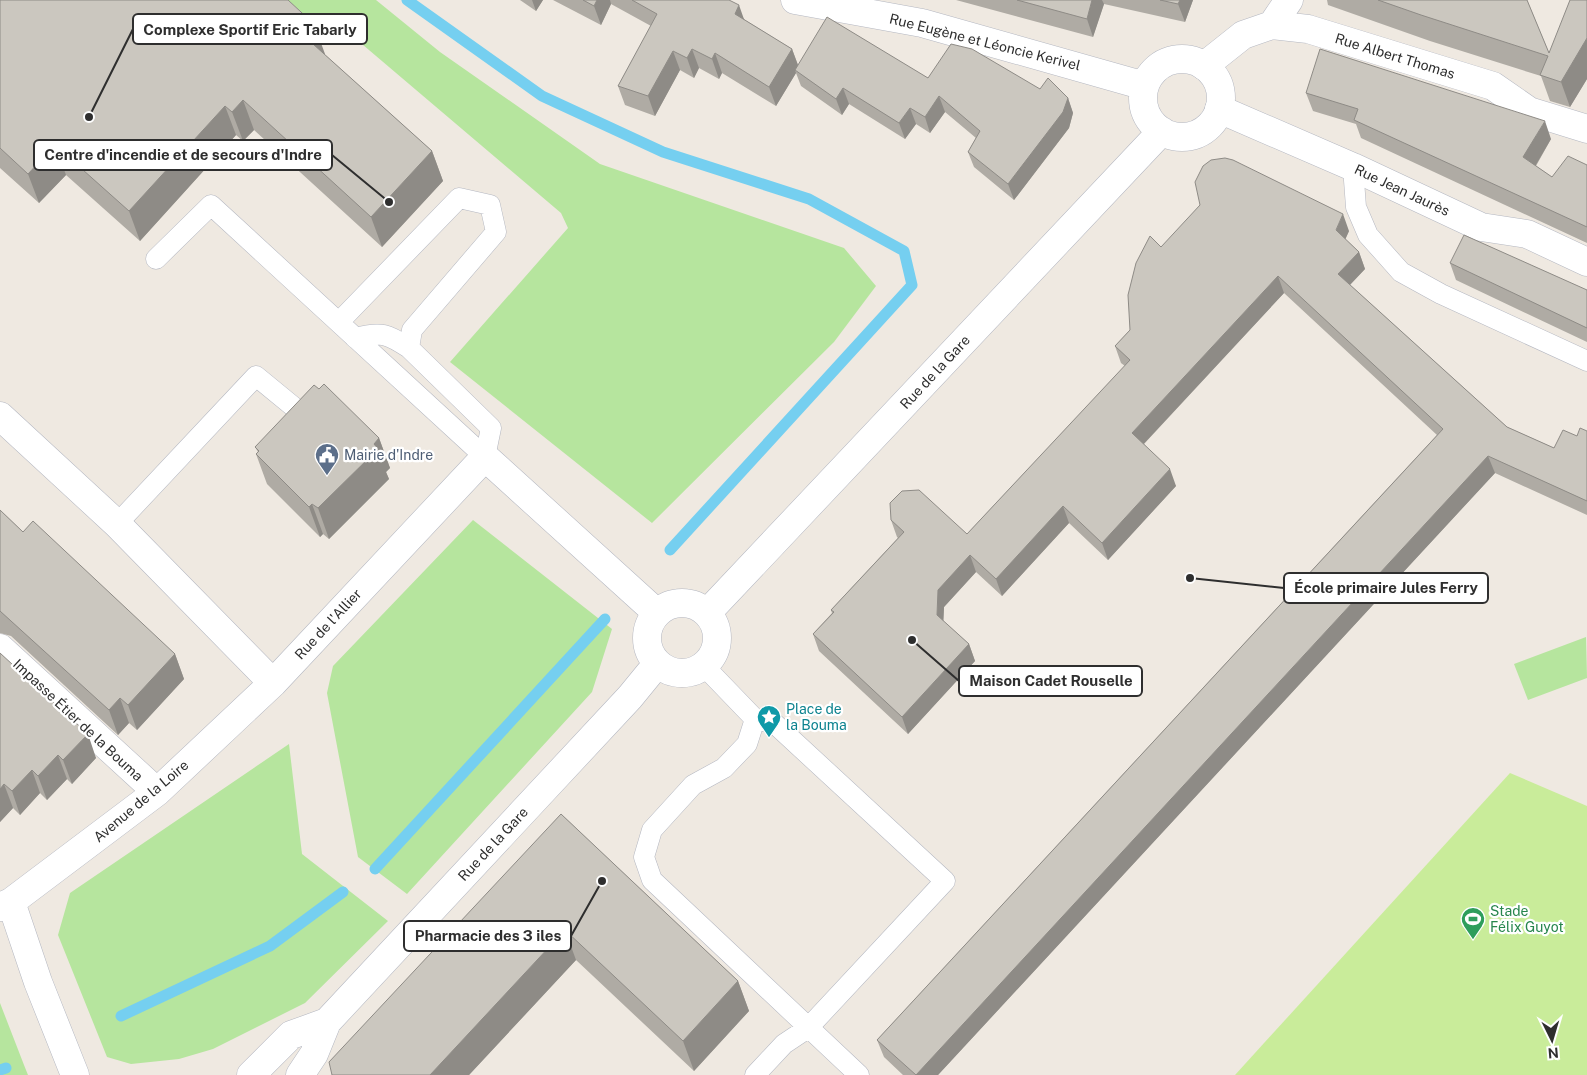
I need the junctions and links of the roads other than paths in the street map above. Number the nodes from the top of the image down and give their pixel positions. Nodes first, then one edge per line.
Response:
1 (795, 0) edge
2 (1289, 0) edge
3 (1272, 25) junction
4 (1204, 66) junction
5 (1145, 86) junction
6 (1219, 109) junction
7 (1587, 129) edge
8 (1162, 131) junction
9 (1353, 167) junction
10 (156, 260) dead end
11 (1587, 262) edge
12 (339, 322) junction
13 (355, 338) junction
14 (409, 348) junction
15 (1587, 361) edge
16 (0, 416) edge
17 (306, 417) edge
18 (485, 457) junction
19 (117, 524) junction
20 (657, 613) junction
21 (707, 613) junction
22 (0, 648) edge
23 (657, 664) junction
24 (703, 665) junction
25 (274, 683) junction
26 (755, 719) junction
27 (156, 792) junction
28 (6, 905) edge
29 (327, 1022) junction
30 (808, 1028) junction
31 (75, 1075) edge
32 (251, 1075) edge
33 (300, 1075) edge
34 (755, 1075) edge
35 (859, 1075) edge

1 - 5 street, Rue Eugène et Léoncie Kerivel
2 - 3 street
3 - 4 street, Rue Albert Thomas
3 - 7 street, Rue Albert Thomas
4 - 5 street
4 - 6 street
5 - 8 street
6 - 8 street
6 - 9 street, Rue Jean Jaurès
8 - 21 street, Rue de la Gare
9 - 11 street, Rue Jean Jaurès
9 - 15 lane
10 - 12 lane
12 - 13 lane
12 - 14 lane
13 - 14 lane
13 - 18 lane
14 - 18 lane
16 - 19 street
17 - 19 lane
18 - 20 street
18 - 25 street, Rue de l'Allier
19 - 25 street
20 - 21 street
20 - 23 street
21 - 24 street
22 - 27 street, Impasse Étier de la Bouma
23 - 24 street
23 - 29 street, Rue de la Gare
24 - 26 lane
25 - 27 street, Avenue de la Loire
26 - 30 lane
26 - 30 lane
27 - 28 street, Avenue de la Loire
28 - 31 street
29 - 32 street, Rue de la Gare
29 - 33 street, Rue de la Gare
30 - 34 lane
30 - 35 lane

